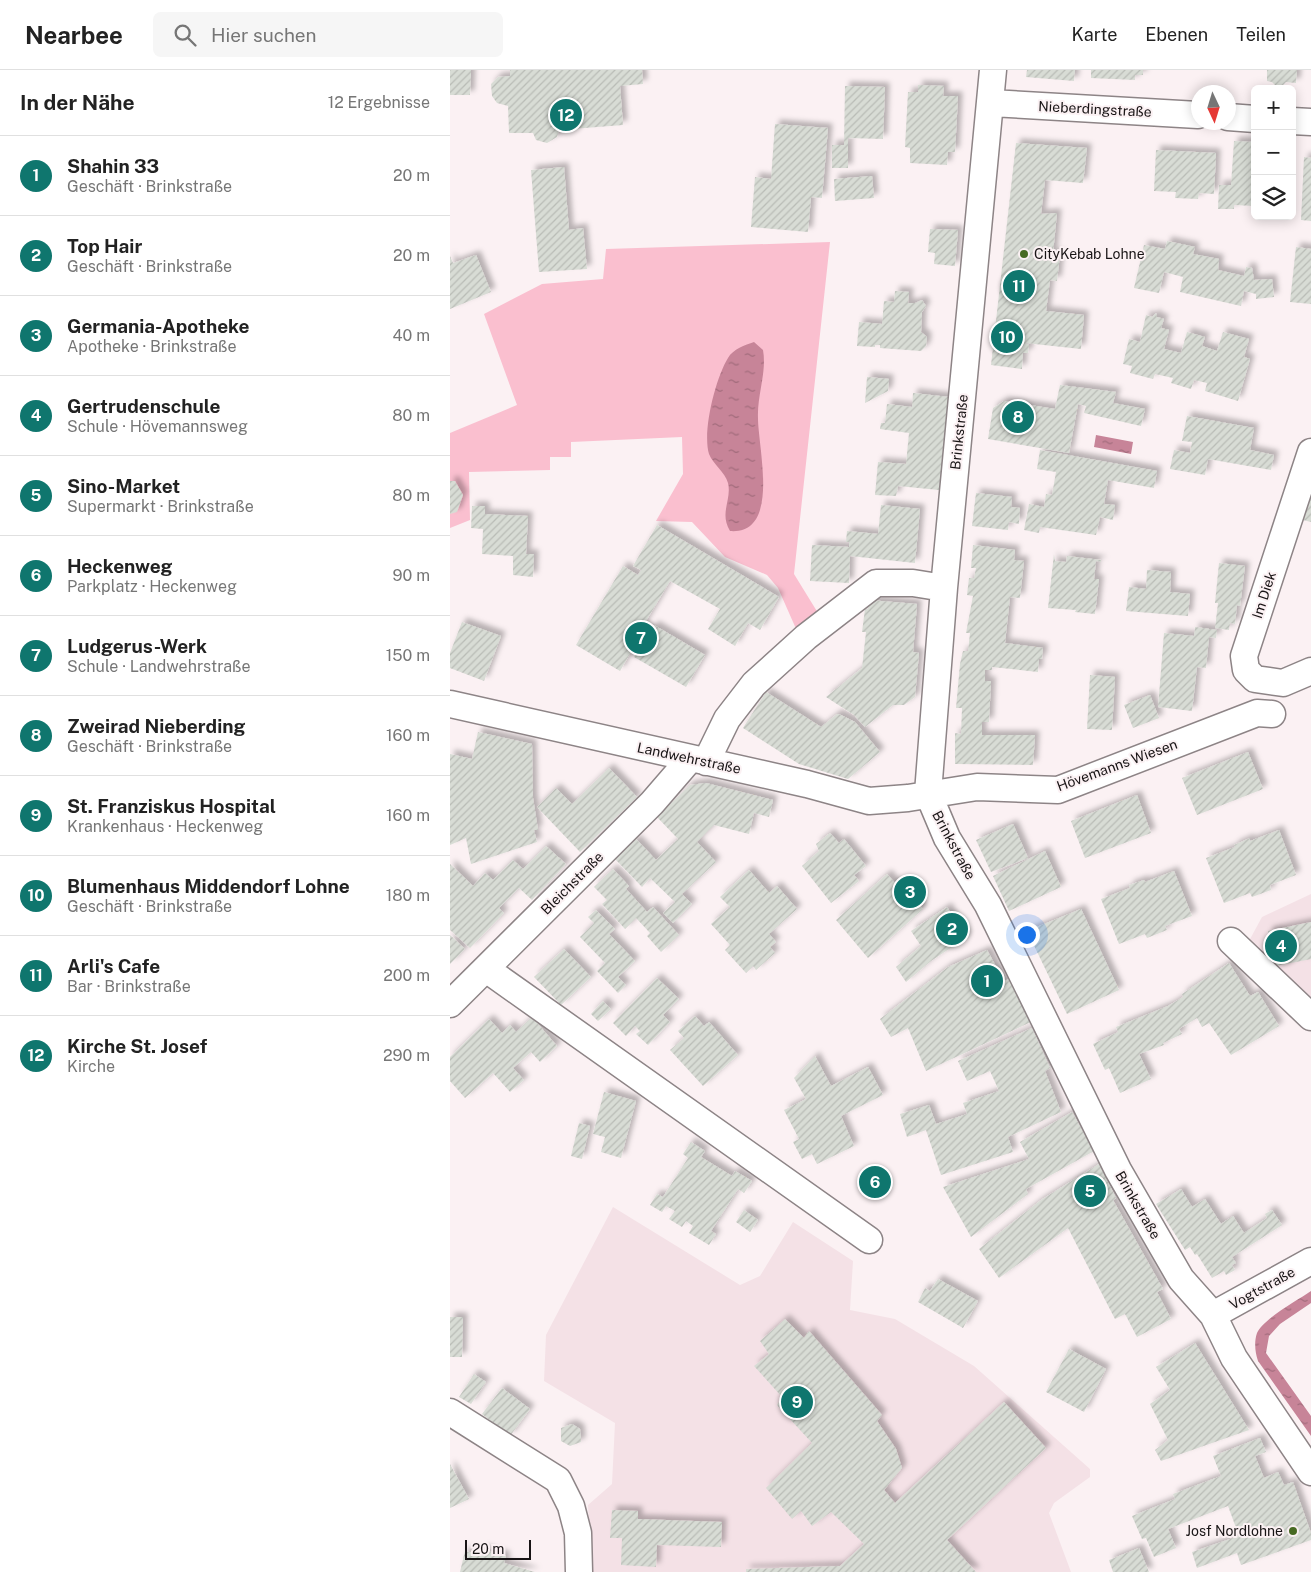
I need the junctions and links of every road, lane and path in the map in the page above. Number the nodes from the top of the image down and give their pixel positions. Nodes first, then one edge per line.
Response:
1 (993, 70) edge
2 (991, 103) junction
3 (1191, 115) edge
4 (1236, 118) edge
5 (1251, 119) edge
6 (1296, 121) edge
7 (1311, 122) edge
8 (1311, 452) edge
9 (944, 588) junction
10 (1311, 671) edge
11 (450, 704) edge
12 (1272, 714) dead end
13 (698, 760) junction
14 (928, 794) junction
15 (1231, 941) dead end
16 (486, 969) junction
17 (450, 1004) edge
18 (1311, 1018) edge
19 (869, 1240) dead end
20 (1311, 1261) edge
21 (1213, 1315) junction
22 (450, 1412) edge
23 (1311, 1472) edge
24 (579, 1572) edge

1 - 2 street, Brinkstraße
2 - 3 street, Nieberdingstraße
2 - 9 street, Brinkstraße
4 - 5 street
6 - 7 street
8 - 10 street, Im Diek
9 - 13 street, Bleichstraße
9 - 14 street, Brinkstraße
11 - 13 street, Landwehrstraße
12 - 14 street, Hövemanns Wiesen
13 - 14 street, Landwehrstraße
13 - 16 street, Bleichstraße
14 - 21 street, Brinkstraße
15 - 18 street
16 - 17 street, Bleichstraße
16 - 19 street
20 - 21 street, Vogtstraße
21 - 23 street, Brinkstraße
22 - 24 street

